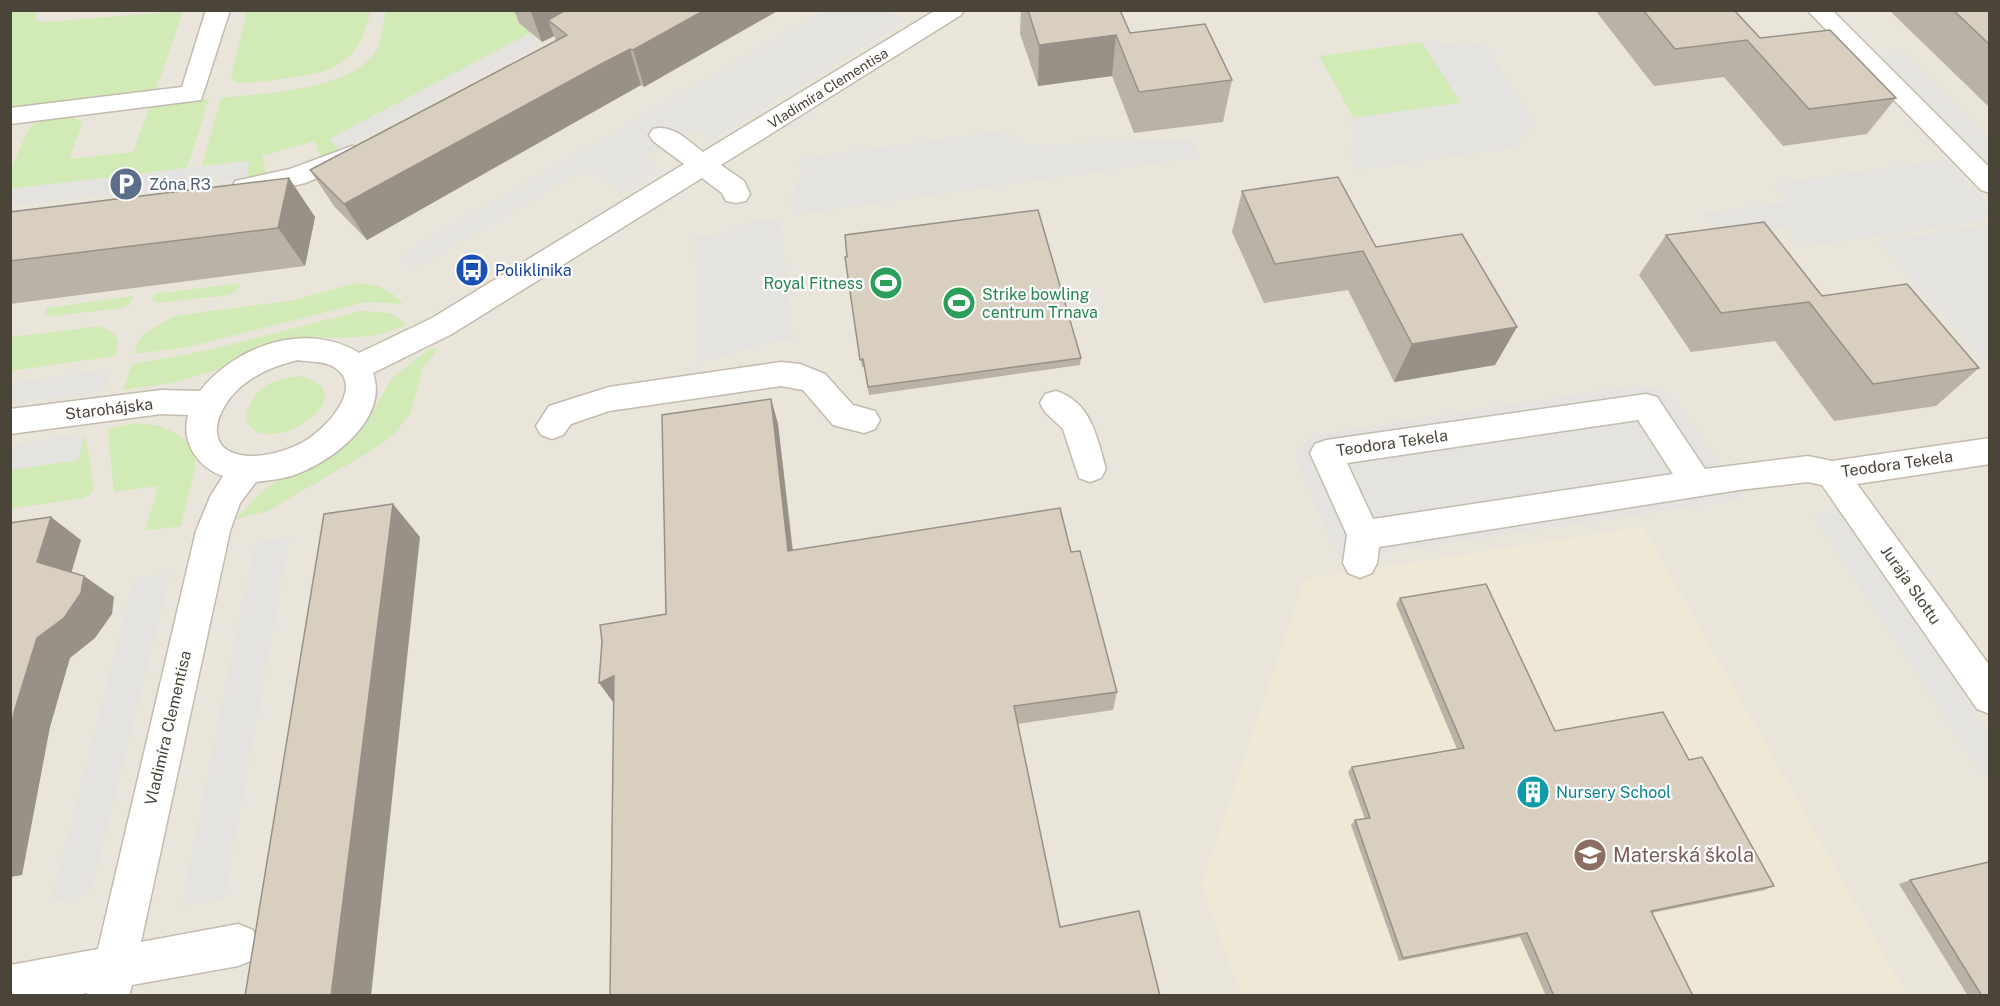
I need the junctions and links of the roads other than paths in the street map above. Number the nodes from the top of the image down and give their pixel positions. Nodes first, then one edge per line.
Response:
1 (218, 10) edge
2 (952, 10) edge
3 (1818, 10) edge
4 (10, 116) edge
5 (662, 135) dead end
6 (377, 141) edge
7 (703, 165) junction
8 (1989, 184) edge
9 (220, 191) edge
10 (736, 194) dead end
11 (356, 368) junction
12 (208, 403) junction
13 (1056, 403) dead end
14 (864, 420) dead end
15 (10, 422) edge
16 (552, 426) dead end
17 (1989, 451) edge
18 (247, 469) junction
19 (1090, 469) dead end
20 (1832, 474) junction
21 (1697, 484) junction
22 (1989, 697) edge
23 (238, 945) dead end
24 (111, 981) edge
25 (10, 986) edge

1 - 4 street
2 - 7 street, Vladimíra Clementisa
3 - 8 street
5 - 7 street
6 - 9 street
7 - 10 street
7 - 11 street, Vladimíra Clementisa
11 - 12 street
11 - 18 street
12 - 15 street, Starohájska
12 - 18 street
13 - 19 street
14 - 16 street
17 - 20 street, Teodora Tekela
18 - 24 street, Vladimíra Clementisa
20 - 21 street, Teodora Tekela
20 - 22 street, Juraja Slottu
21 - 21 street, Teodora Tekela
23 - 24 street
24 - 25 street

